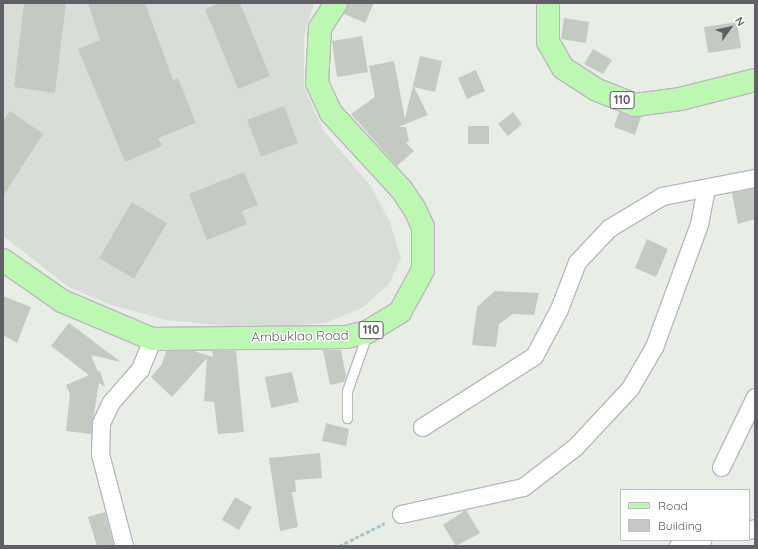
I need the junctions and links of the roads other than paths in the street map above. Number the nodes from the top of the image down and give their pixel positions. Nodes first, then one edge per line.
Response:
1 (336, 3) edge
2 (548, 3) edge
3 (755, 80) edge
4 (755, 178) edge
5 (706, 188) junction
6 (3, 260) edge
7 (367, 332) junction
8 (152, 339) junction
9 (755, 397) edge
10 (348, 418) dead end
11 (422, 426) dead end
12 (721, 467) dead end
13 (401, 514) road end
14 (698, 541) edge
15 (124, 546) edge
16 (678, 546) edge

1 - 7 main road, Ambuklao Road / 110
2 - 3 main road, 110
4 - 5 street
5 - 11 street
5 - 13 street
6 - 8 main road, Ambuklao Road / 110
7 - 8 main road, Ambuklao Road / 110
7 - 10 lane
8 - 15 street
9 - 12 street
14 - 16 street

